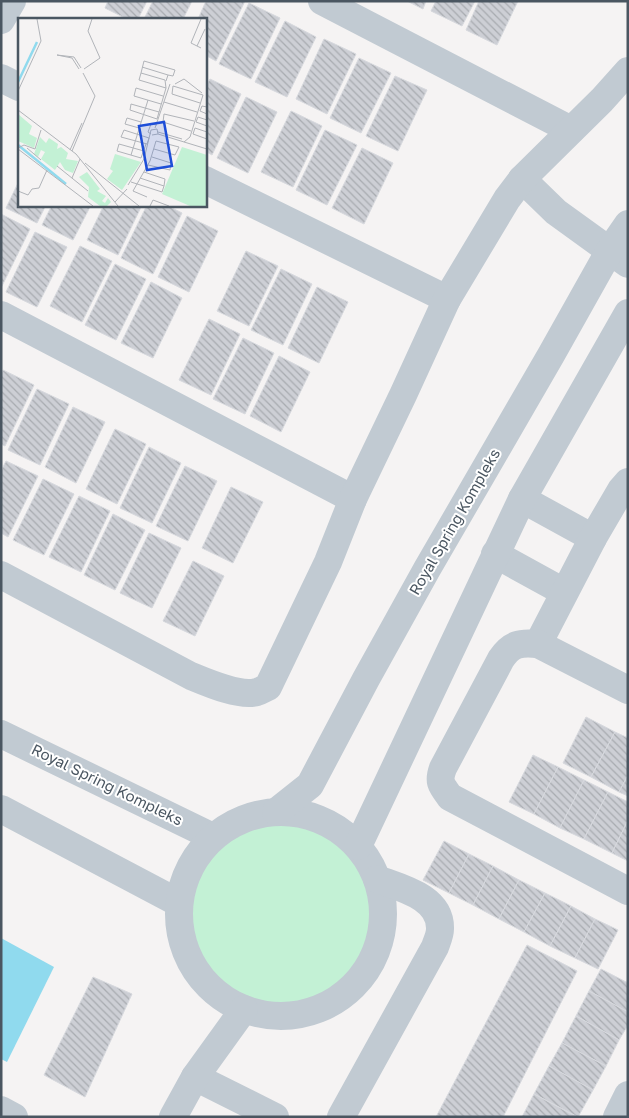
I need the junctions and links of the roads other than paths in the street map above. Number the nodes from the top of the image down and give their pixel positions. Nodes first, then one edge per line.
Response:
1 (12, 1) edge
2 (322, 1) edge
3 (1, 20) edge
4 (628, 71) edge
5 (1, 78) edge
6 (18, 86) edge
7 (571, 130) junction
8 (522, 179) junction
9 (206, 180) edge
10 (628, 224) edge
11 (619, 257) edge
12 (447, 299) junction
13 (628, 313) edge
14 (1, 315) edge
15 (628, 482) edge
16 (522, 499) junction
17 (353, 500) junction
18 (593, 538) junction
19 (495, 554) junction
20 (1, 575) edge
21 (564, 592) junction
22 (538, 644) junction
23 (628, 690) edge
24 (1, 734) edge
25 (1, 808) edge
26 (276, 812) junction
27 (213, 837) junction
28 (358, 846) junction
29 (378, 879) junction
30 (628, 891) edge
31 (179, 902) junction
32 (244, 1009) junction
33 (195, 1077) junction
34 (628, 1095) edge
35 (1, 1110) edge
36 (14, 1117) edge
37 (173, 1117) edge
38 (275, 1117) edge
39 (341, 1117) edge
40 (617, 1117) edge

1 - 3 street
2 - 7 street
4 - 7 street
5 - 6 street
7 - 8 street
8 - 11 street
8 - 12 street
9 - 12 street
10 - 11 street, Royal Spring Kompleks
11 - 26 street, Royal Spring Kompleks
12 - 17 street
13 - 16 street
14 - 17 street
15 - 18 street
16 - 18 street
16 - 19 street
17 - 20 street
18 - 21 street
19 - 21 street
19 - 28 street
21 - 22 street
22 - 23 street
22 - 30 street
24 - 27 street, Royal Spring Kompleks
25 - 31 street
26 - 27 street
26 - 28 street
27 - 31 street
28 - 29 street
29 - 32 street
29 - 39 street
31 - 32 street
32 - 33 street
33 - 37 street
33 - 38 street
34 - 40 street
35 - 36 street

